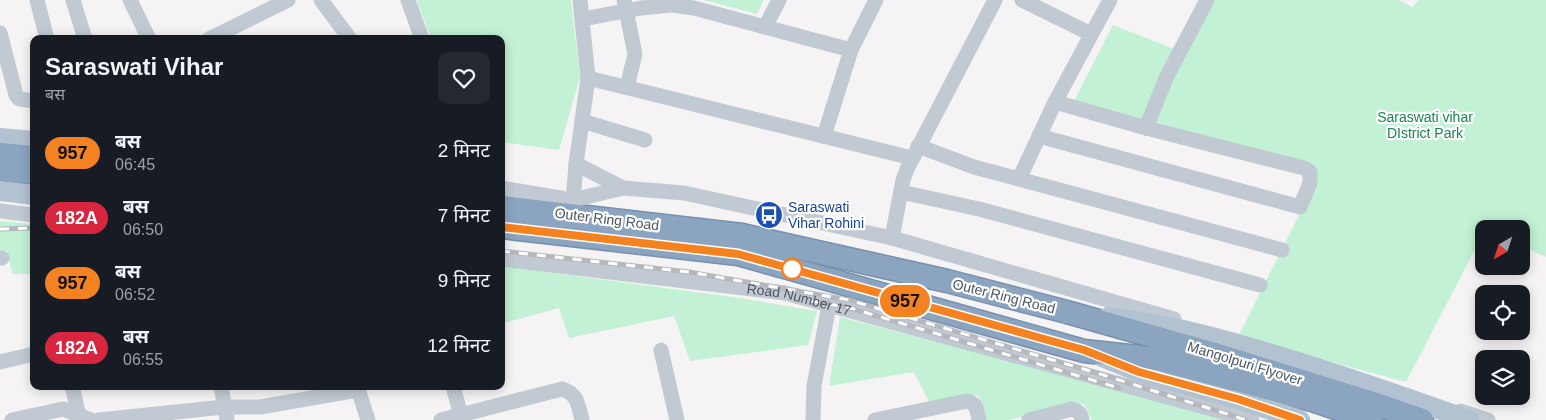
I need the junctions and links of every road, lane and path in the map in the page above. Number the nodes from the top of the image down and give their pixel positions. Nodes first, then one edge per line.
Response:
1 (37, 0) edge
2 (73, 0) edge
3 (130, 0) edge
4 (288, 0) edge
5 (321, 0) edge
6 (408, 0) edge
7 (580, 0) edge
8 (779, 0) edge
9 (876, 0) edge
10 (995, 0) edge
11 (1022, 0) edge
12 (1110, 0) edge
13 (1207, 0) edge
14 (671, 3) edge
15 (625, 6) edge
16 (583, 19) junction
17 (766, 27) junction
18 (0, 33) edge
19 (1091, 34) junction
20 (46, 35) edge
21 (84, 35) edge
22 (147, 35) edge
23 (217, 35) edge
24 (347, 35) edge
25 (421, 35) edge
26 (851, 50) junction
27 (588, 78) junction
28 (627, 87) junction
29 (30, 100) edge
30 (1055, 102) junction
31 (582, 122) junction
32 (1146, 128) junction
33 (824, 136) junction
34 (1039, 136) junction
35 (0, 138) edge
36 (645, 140) dead end
37 (30, 141) edge
38 (915, 152) junction
39 (0, 154) edge
40 (30, 156) edge
41 (576, 164) junction
42 (0, 170) edge
43 (30, 173) edge
44 (1020, 179) junction
45 (623, 188) junction
46 (505, 189) edge
47 (0, 191) edge
48 (901, 192) junction
49 (30, 195) edge
50 (505, 207) edge
51 (572, 208) junction
52 (0, 211) edge
53 (30, 214) edge
54 (505, 227) edge
55 (892, 238) junction
56 (1282, 250) dead end
57 (505, 259) edge
58 (1260, 285) dead end
59 (829, 304) junction
60 (1067, 312) junction
61 (661, 350) dead end
62 (1084, 350) junction
63 (1162, 350) junction
64 (30, 355) edge
65 (0, 362) edge
66 (74, 390) edge
67 (222, 390) edge
68 (348, 390) edge
69 (359, 390) edge
70 (454, 390) edge
71 (1235, 411) edge
72 (226, 414) edge
73 (85, 418) edge
74 (461, 418) edge
75 (122, 419) edge
76 (12, 420) edge
77 (100, 420) edge
78 (368, 420) edge
79 (441, 420) edge
80 (582, 420) edge
81 (677, 420) edge
82 (813, 420) edge
83 (876, 420) edge
84 (979, 420) edge
85 (1029, 420) edge
86 (1082, 420) edge
87 (1252, 420) edge
88 (1300, 420) edge
89 (1371, 420) edge
90 (1422, 420) edge
91 (1469, 420) edge
92 (1488, 420) edge

1 - 20 street
2 - 21 street
3 - 22 street
4 - 23 street
5 - 24 street
6 - 25 street
7 - 16 street
8 - 17 street
9 - 26 street
10 - 38 street
11 - 19 street
12 - 19 street
13 - 32 street
14 - 15 street
14 - 17 street
15 - 16 street
15 - 28 street
16 - 27 street
17 - 26 street
18 - 29 street
19 - 30 street
26 - 33 street
27 - 28 street
27 - 31 street
28 - 33 street
30 - 32 street
30 - 34 street
31 - 36 street
31 - 41 street
32 - 34 street
33 - 38 street
34 - 44 street
35 - 37 main road
38 - 44 street
38 - 48 street
39 - 40 highway
41 - 45 street
41 - 51 street
42 - 43 highway
44 - 56 street
45 - 51 street
45 - 55 street
46 - 51 street
47 - 49 main road
48 - 55 street
48 - 58 street
50 - 51 highway, Outer Ring Road
51 - 60 highway, Outer Ring Road
52 - 53 street
54 - 62 highway, Outer Ring Road
55 - 92 street
57 - 59 street, Road Number 17
59 - 71 street, Road Number 17
59 - 82 street
60 - 63 highway, Mangolpuri Flyover
60 - 91 main road, Outer Ring Road
61 - 81 street
62 - 63 highway, Mangolpuri Flyover
62 - 71 main road, Outer Ring Road
63 - 89 highway, Mangolpuri Flyover
63 - 90 highway, Mangolpuri Flyover
64 - 65 street
66 - 73 street
67 - 72 street
68 - 72 street
69 - 78 street
70 - 74 street
71 - 87 street, Road Number 17
71 - 88 main road, Outer Ring Road
72 - 75 street
73 - 76 street
74 - 79 street
74 - 80 street
75 - 77 street
83 - 84 street
85 - 86 street

